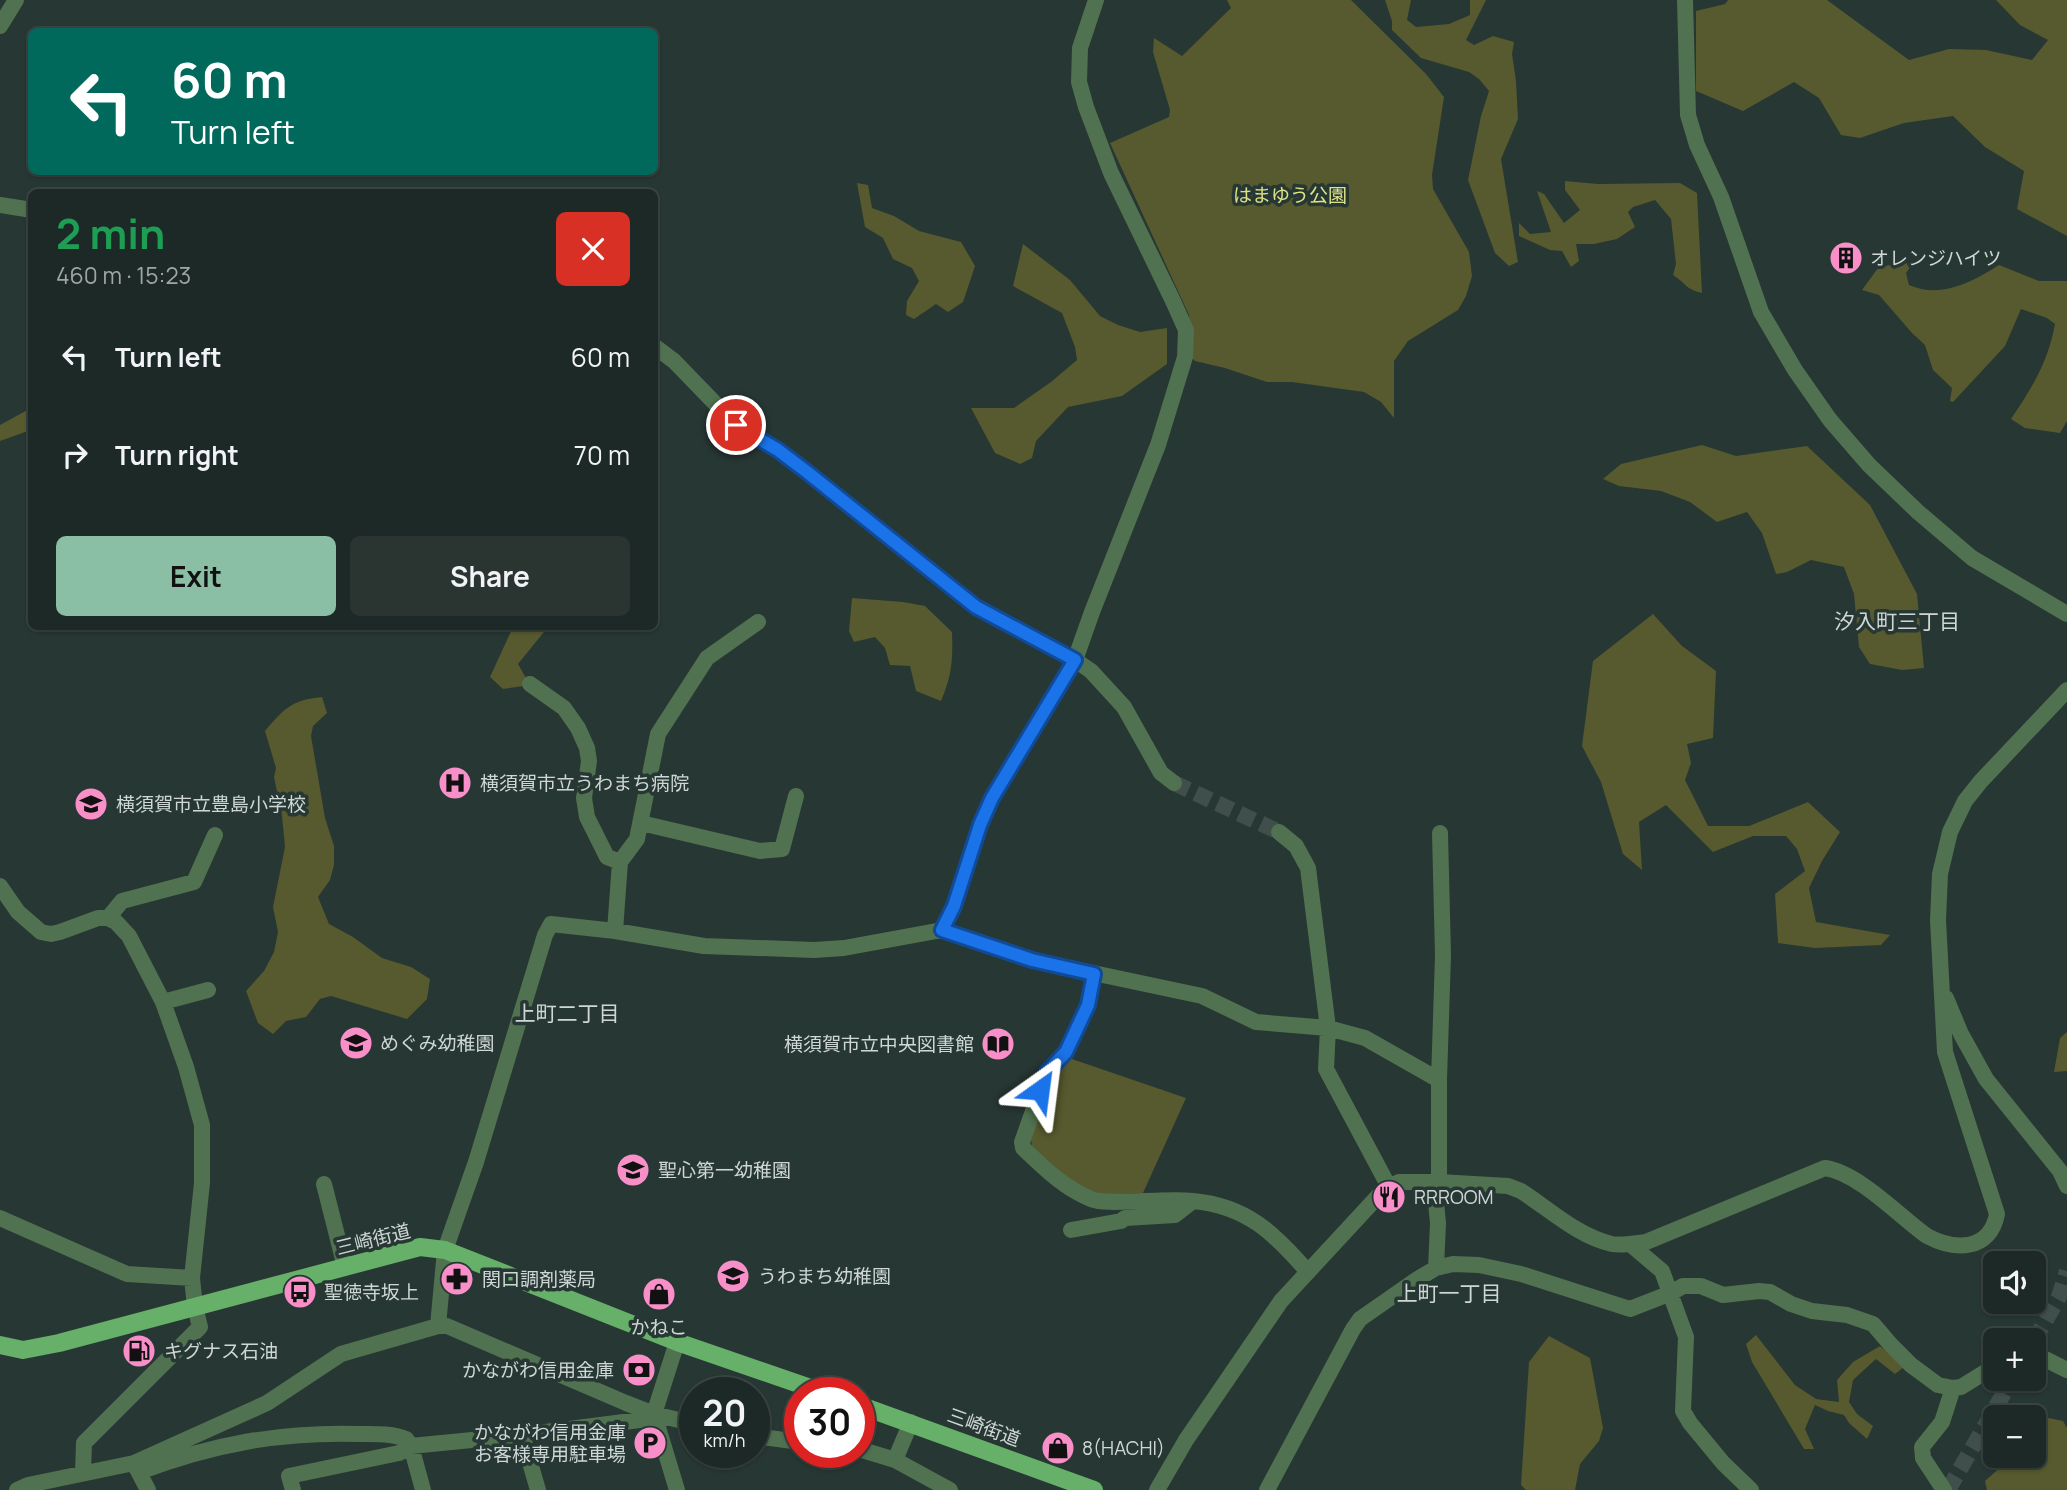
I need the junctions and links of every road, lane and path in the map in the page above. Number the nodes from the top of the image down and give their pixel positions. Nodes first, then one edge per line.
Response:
1 (16, 0) edge
2 (1096, 0) edge
3 (1685, 0) edge
4 (0, 26) edge
5 (0, 205) edge
6 (28, 209) edge
7 (658, 349) edge
8 (2067, 614) edge
9 (758, 621) dead end
10 (1075, 660) junction
11 (530, 684) dead end
12 (2067, 690) edge
13 (1174, 783) tunnel mouth
14 (796, 796) dead end
15 (641, 823) junction
16 (1279, 832) tunnel mouth
17 (1440, 833) dead end
18 (215, 835) dead end
19 (621, 862) junction
20 (0, 886) edge
21 (108, 918) junction
22 (942, 930) junction
23 (615, 931) junction
24 (1094, 974) junction
25 (1941, 988) junction
26 (208, 990) dead end
27 (163, 1002) junction
28 (1328, 1028) junction
29 (1439, 1080) junction
30 (1436, 1182) junction
31 (324, 1184) dead end
32 (2067, 1186) edge
33 (1390, 1187) junction
34 (1193, 1201) junction
35 (0, 1218) edge
36 (1071, 1230) dead end
37 (1630, 1244) junction
38 (445, 1250) junction
39 (345, 1267) junction
40 (1436, 1268) junction
41 (1308, 1272) junction
42 (192, 1278) junction
43 (1671, 1293) junction
44 (195, 1307) junction
45 (438, 1325) junction
46 (677, 1342) junction
47 (0, 1345) edge
48 (2046, 1360) edge
49 (2067, 1370) edge
50 (1983, 1373) edge
51 (784, 1379) edge
52 (1953, 1388) junction
53 (875, 1410) edge
54 (654, 1416) junction
55 (679, 1421) edge
56 (911, 1422) junction
57 (523, 1435) junction
58 (411, 1446) junction
59 (875, 1454) edge
60 (895, 1460) junction
61 (136, 1467) junction
62 (83, 1472) junction
63 (17, 1490) edge
64 (148, 1490) edge
65 (293, 1490) edge
66 (423, 1490) edge
67 (538, 1490) edge
68 (677, 1490) edge
69 (950, 1490) edge
70 (1094, 1490) edge
71 (1157, 1490) edge
72 (1267, 1490) edge
73 (1751, 1490) edge
74 (1944, 1490) edge

1 - 4 street
2 - 10 street
3 - 8 street
5 - 6 street
7 - 10 street
9 - 15 street
10 - 13 street
10 - 22 street
11 - 19 street
12 - 25 street
14 - 15 street
15 - 19 street
16 - 28 street
17 - 29 street
18 - 21 street
19 - 23 street
20 - 21 street
21 - 27 street
22 - 23 street
22 - 24 street
23 - 38 street
24 - 28 street
24 - 34 street
25 - 32 street
25 - 37 street
26 - 27 street
27 - 42 street
28 - 29 street
28 - 33 street
29 - 30 street
30 - 33 street
30 - 37 street
30 - 40 street
31 - 39 street
33 - 41 street
34 - 36 street
34 - 41 street
35 - 42 street
37 - 43 street
38 - 39 main road, 三崎街道
38 - 45 street
38 - 46 main road, 三崎街道
39 - 44 main road, 三崎街道
40 - 43 street
40 - 72 street
41 - 71 street
42 - 44 street
43 - 52 street
43 - 73 street
44 - 47 main road, 三崎街道
44 - 62 street
45 - 54 street
45 - 61 street
46 - 51 main road, 三崎街道
46 - 54 street
48 - 49 street
50 - 52 street
52 - 74 street
53 - 56 main road, 三崎街道
54 - 55 street
54 - 57 street
54 - 68 street
56 - 60 street
56 - 70 main road, 三崎街道
57 - 58 street
57 - 67 street
58 - 61 street
58 - 65 street
58 - 66 street
59 - 60 street
60 - 69 street
61 - 62 street
61 - 64 street
62 - 63 street

